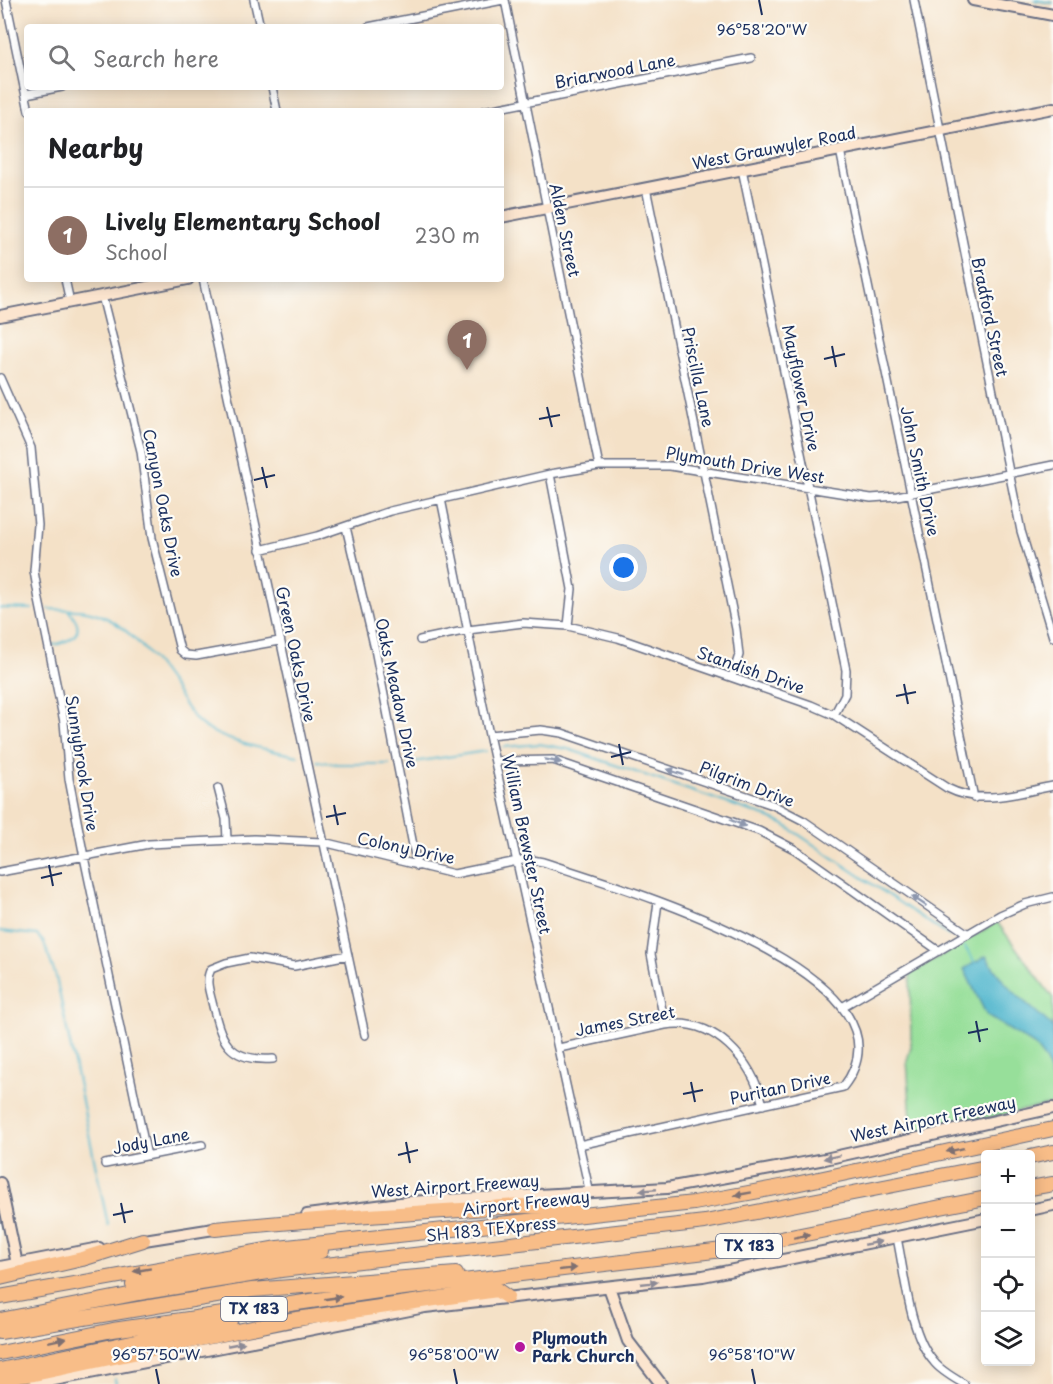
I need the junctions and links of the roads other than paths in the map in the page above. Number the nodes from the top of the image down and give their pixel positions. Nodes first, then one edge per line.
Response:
1 (6, 0) edge
2 (254, 0) edge
3 (504, 0) edge
4 (914, 0) edge
5 (973, 0) edge
6 (1053, 15) edge
7 (259, 24) edge
8 (383, 24) edge
9 (751, 58) dead end
10 (24, 85) edge
11 (25, 90) edge
12 (47, 90) edge
13 (273, 90) edge
14 (26, 94) junction
15 (525, 103) junction
16 (28, 108) edge
17 (276, 108) edge
18 (499, 108) edge
19 (1053, 108) edge
20 (939, 130) junction
21 (840, 150) junction
22 (742, 169) junction
23 (646, 188) junction
24 (546, 208) junction
25 (504, 216) edge
26 (66, 282) edge
27 (173, 282) edge
28 (204, 282) edge
29 (102, 296) junction
30 (70, 302) junction
31 (0, 316) edge
32 (0, 378) edge
33 (1053, 465) edge
34 (599, 466) junction
35 (704, 471) junction
36 (1008, 473) junction
37 (550, 474) junction
38 (809, 489) junction
39 (911, 494) junction
40 (441, 499) junction
41 (346, 527) junction
42 (260, 550) junction
43 (568, 626) junction
44 (468, 630) junction
45 (1053, 637) edge
46 (420, 640) dead end
47 (279, 641) junction
48 (732, 677) junction
49 (834, 715) junction
50 (489, 735) junction
51 (495, 761) junction
52 (1053, 786) edge
53 (218, 788) dead end
54 (974, 798) junction
55 (227, 840) junction
56 (323, 842) junction
57 (84, 857) junction
58 (517, 861) junction
59 (417, 866) junction
60 (0, 872) edge
61 (1053, 897) edge
62 (658, 902) junction
63 (968, 934) junction
64 (939, 951) junction
65 (348, 955) junction
66 (842, 1007) junction
67 (665, 1025) junction
68 (365, 1035) dead end
69 (559, 1048) junction
70 (273, 1059) dead end
71 (763, 1105) junction
72 (1053, 1108) edge
73 (1053, 1129) edge
74 (202, 1145) dead end
75 (579, 1145) junction
76 (1053, 1152) edge
77 (147, 1156) junction
78 (1035, 1156) edge
79 (1053, 1161) edge
80 (105, 1164) dead end
81 (1035, 1165) edge
82 (981, 1168) edge
83 (981, 1176) edge
84 (0, 1183) edge
85 (1053, 1184) edge
86 (1035, 1187) edge
87 (590, 1194) junction
88 (981, 1199) edge
89 (1053, 1205) edge
90 (1035, 1208) edge
91 (588, 1213) junction
92 (981, 1220) edge
93 (449, 1227) junction
94 (215, 1229) junction
95 (897, 1238) junction
96 (143, 1240) junction
97 (17, 1264) junction
98 (0, 1268) edge
99 (509, 1275) junction
100 (0, 1278) edge
101 (609, 1287) junction
102 (0, 1297) edge
103 (507, 1297) joint
104 (294, 1304) junction
105 (0, 1314) edge
106 (0, 1320) edge
107 (0, 1326) edge
108 (0, 1332) edge
109 (0, 1353) edge
110 (0, 1370) edge
111 (0, 1378) edge
112 (34, 1379) edge
113 (661, 1384) edge
114 (964, 1384) edge

1 - 10 street
2 - 7 street
3 - 8 street
3 - 15 street, Alden Street
4 - 20 street, Bradford Street
5 - 6 main road
9 - 15 street, Briarwood Lane
11 - 14 street
12 - 14 street
13 - 17 street
14 - 16 street
15 - 18 street, Briarwood Lane
15 - 24 street, Alden Street
19 - 20 main road, West Grauwyler Road
20 - 21 main road, West Grauwyler Road
20 - 36 street, Bradford Street
21 - 22 main road, West Grauwyler Road
21 - 39 street, John Smith Drive
22 - 23 main road, West Grauwyler Road
22 - 38 street, Mayflower Drive
23 - 24 main road, West Grauwyler Road
23 - 35 street, Priscilla Lane
24 - 25 main road, West Grauwyler Road
24 - 34 street, Alden Street
26 - 30 street
27 - 29 main road
28 - 42 street, Green Oaks Drive
29 - 30 main road
29 - 47 street, Canyon Oaks Drive
30 - 31 main road
32 - 57 street, Sunnybrook Drive
33 - 36 street, Plymouth Drive West
34 - 35 street, Plymouth Drive West
34 - 37 street, Plymouth Drive West
35 - 38 street, Plymouth Drive West
35 - 48 street, Priscilla Lane
36 - 39 street, Plymouth Drive West
36 - 45 street, Bradford Street
37 - 40 street, Plymouth Drive West
37 - 43 street
38 - 39 street, Plymouth Drive West
38 - 49 street, Mayflower Drive
39 - 54 street, John Smith Drive
40 - 41 street, Plymouth Drive West
40 - 44 street, William Brewster Street
41 - 42 street, Plymouth Drive West
41 - 59 street, Oaks Meadow Drive
42 - 47 street, Green Oaks Drive
43 - 44 street, Standish Drive
43 - 48 street, Standish Drive
44 - 46 street, Standish Drive
44 - 50 street, William Brewster Street
47 - 56 street, Green Oaks Drive
48 - 49 street, Standish Drive
49 - 54 street, Standish Drive
50 - 51 street, William Brewster Street
63 -> 50 street, Pilgrim Drive
51 - 58 street, William Brewster Street
51 -> 64 street
52 - 54 street, Standish Drive
53 - 55 street
55 - 56 street, Colony Drive
55 - 57 street, Colony Drive
56 - 59 street, Colony Drive
56 - 65 street, Green Oaks Drive
57 - 60 street, Colony Drive
57 - 77 street, Sunnybrook Drive
58 - 59 street, Colony Drive
58 - 62 street, Colony Drive
58 - 69 street, William Brewster Street
61 - 63 street
62 - 66 street, Colony Drive
62 - 67 street
63 - 64 street
64 - 66 street
65 - 68 street, Green Oaks Drive
65 - 70 street
66 - 71 street, Puritan Drive
67 - 69 street, James Street
67 - 71 street, James Street
69 - 75 street, William Brewster Street
71 - 75 street, Puritan Drive
72 -> 87 main road, West Airport Freeway
73 -> 91 highway, Airport Freeway
74 - 77 street, Jody Lane
75 - 87 street, William Brewster Street
76 - 78 highway
77 - 80 street, Jody Lane
79 - 81 highway
82 - 106 highway, SH 183 TEXpress
83 - 107 highway, SH 183 TEXpress
84 - 97 main road
85 - 86 highway
87 - 94 main road, West Airport Freeway
99 -> 88 highway, TX 183
89 - 90 main road
91 - 93 highway, Airport Freeway
91 - 94 highway
92 - 95 main road
93 -> 102 highway, Airport Freeway
93 - 105 highway
94 - 96 main road, West Airport Freeway
101 -> 95 main road
95 - 114 street
96 - 97 main road, West Airport Freeway
96 - 100 highway
97 - 98 main road, West Airport Freeway
104 -> 99 highway, TX 183
99 - 108 highway
101 - 103 main road
101 - 113 main road
112 -> 103 highway
109 -> 104 highway, TX 183
104 - 110 highway
111 - 112 highway

